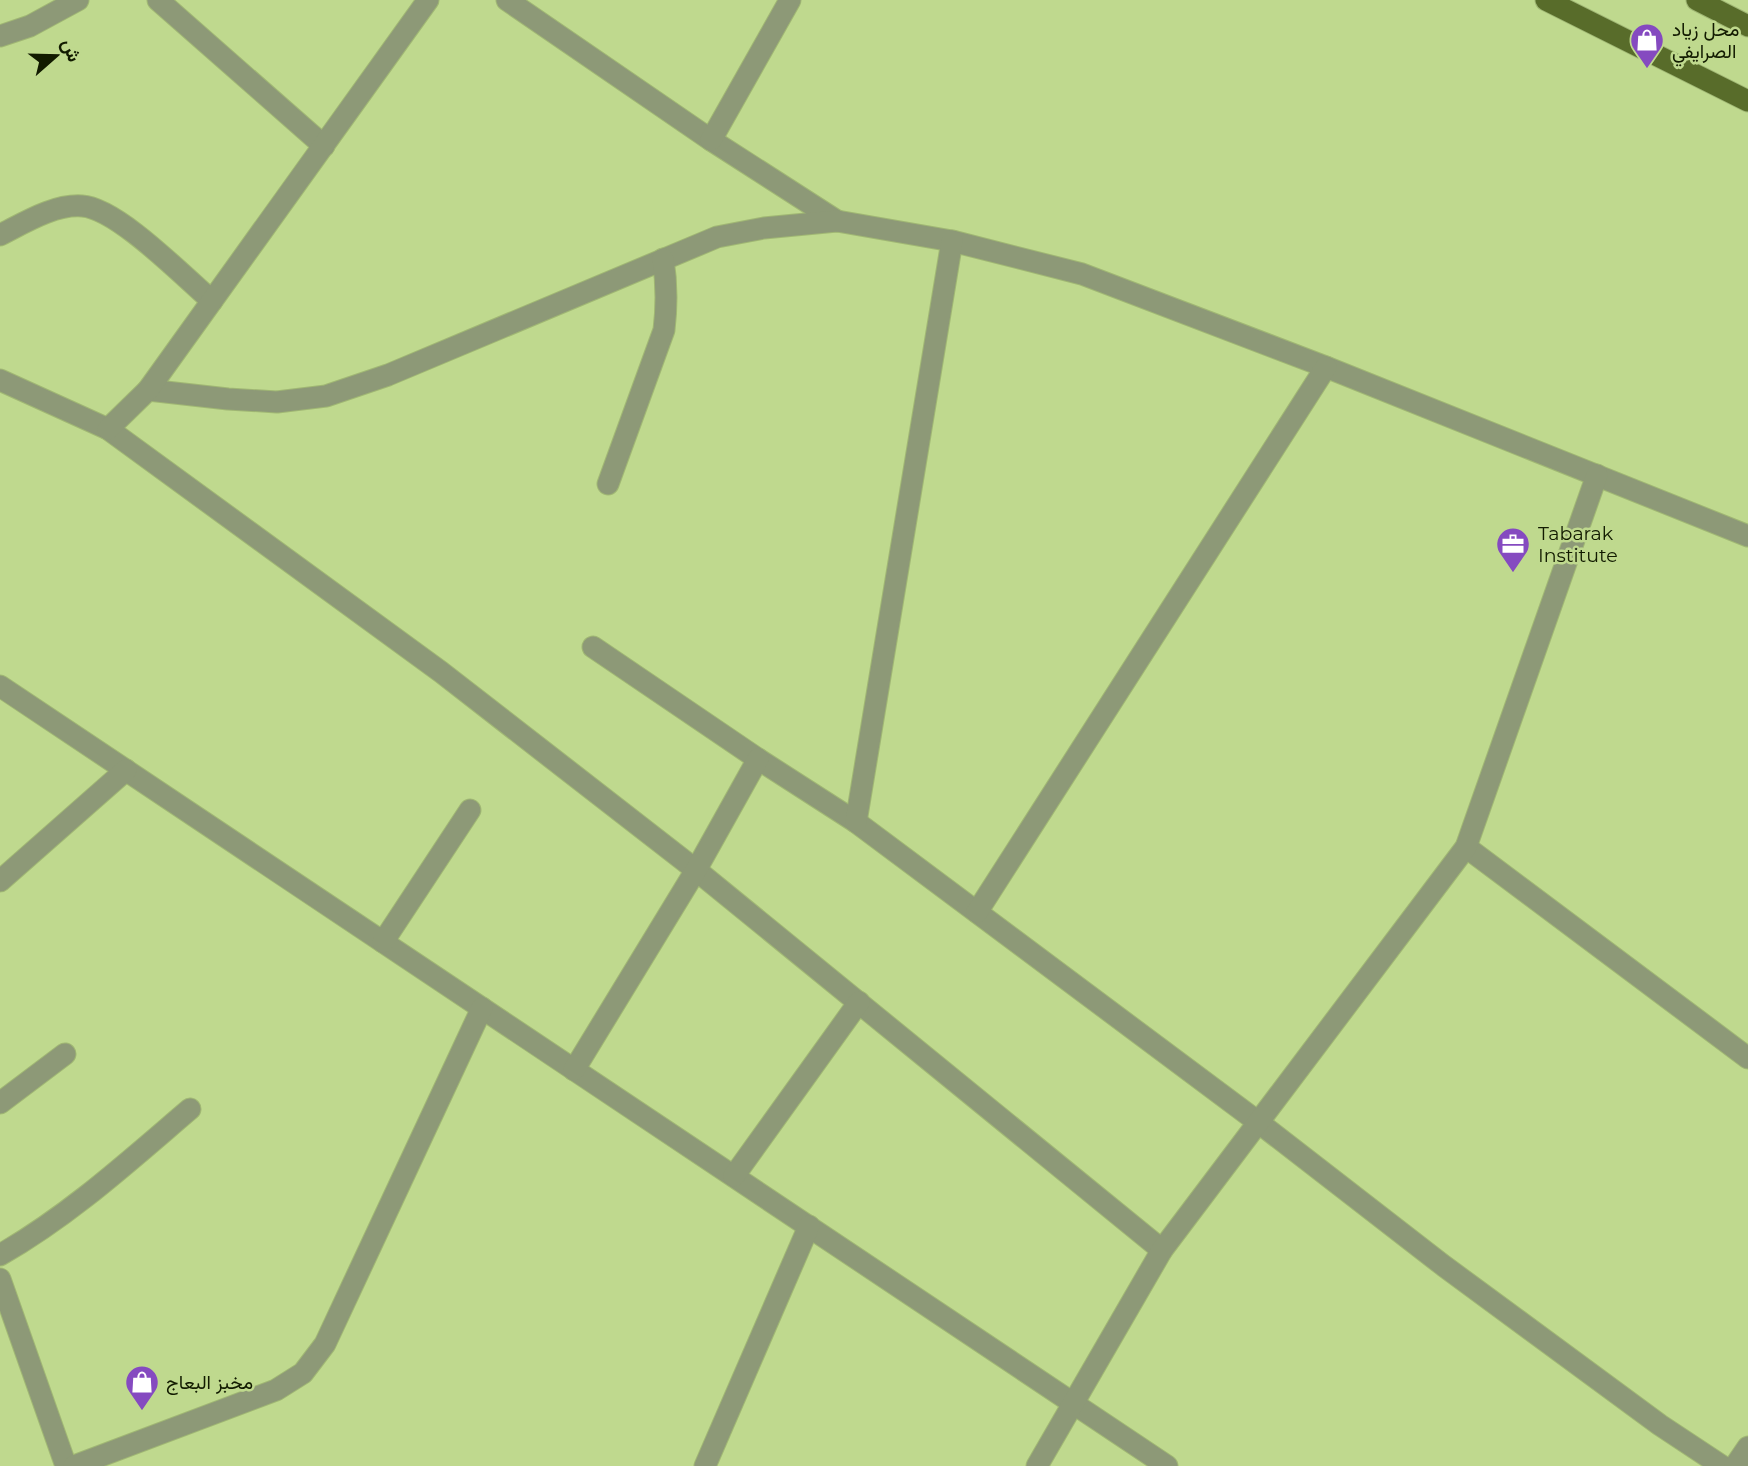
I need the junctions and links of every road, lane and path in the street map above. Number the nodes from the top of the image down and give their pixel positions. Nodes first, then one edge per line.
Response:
1 (78, 0) edge
2 (158, 0) edge
3 (428, 0) edge
4 (507, 0) edge
5 (790, 0) edge
6 (1546, 0) edge
7 (1697, 0) edge
8 (1748, 26) edge
9 (0, 36) edge
10 (1748, 101) edge
11 (711, 140) junction
12 (324, 146) junction
13 (837, 221) junction
14 (0, 235) edge
15 (952, 241) junction
16 (663, 259) junction
17 (212, 301) junction
18 (1326, 368) junction
19 (0, 380) edge
20 (148, 390) junction
21 (108, 429) junction
22 (1597, 475) junction
23 (608, 484) dead end
24 (1748, 536) edge
25 (593, 647) dead end
26 (0, 686) edge
27 (758, 759) junction
28 (126, 770) junction
29 (470, 810) dead end
30 (856, 822) junction
31 (1466, 848) junction
32 (696, 870) junction
33 (0, 881) edge
34 (977, 912) junction
35 (383, 942) junction
36 (859, 1002) junction
37 (482, 1008) junction
38 (65, 1054) dead end
39 (1748, 1058) edge
40 (575, 1070) junction
41 (0, 1103) edge
42 (190, 1108) dead end
43 (1258, 1122) junction
44 (734, 1176) junction
45 (809, 1226) junction
46 (1162, 1250) junction
47 (0, 1255) edge
48 (0, 1279) edge
49 (1074, 1404) junction
50 (1748, 1447) edge
51 (66, 1466) edge
52 (74, 1466) edge
53 (705, 1466) edge
54 (1037, 1466) edge
55 (1167, 1466) edge
56 (1722, 1466) edge
57 (1735, 1466) edge

1 - 9 street
2 - 12 street
3 - 12 street
4 - 11 street
5 - 11 street
6 - 10 main road
7 - 8 main road
11 - 13 street
12 - 17 street
13 - 15 street
13 - 16 street
14 - 17 street
15 - 18 street
15 - 30 street
16 - 20 street
16 - 23 street
17 - 20 street
18 - 22 street
18 - 34 street
19 - 21 street
20 - 21 street
21 - 32 street
22 - 24 street
22 - 31 street
25 - 27 street
26 - 28 street
27 - 30 street
27 - 32 street
28 - 33 street
28 - 35 street
29 - 35 street
30 - 34 street
31 - 39 street
31 - 43 street
32 - 36 street
32 - 40 street
34 - 43 street
35 - 37 street
36 - 44 street
36 - 46 street
37 - 40 street
37 - 52 street
38 - 41 street
40 - 44 street
42 - 47 street
43 - 46 street
43 - 56 street
44 - 45 street
45 - 49 street
45 - 53 street
46 - 49 street
48 - 51 street
49 - 54 street
49 - 55 street
50 - 57 street

